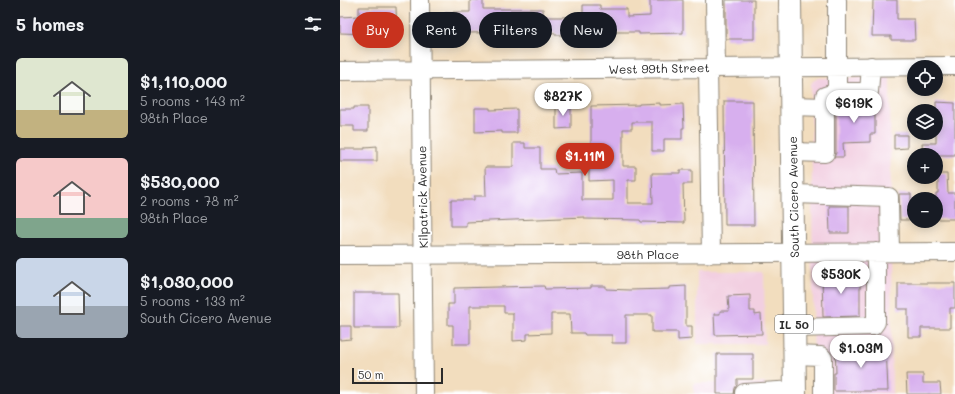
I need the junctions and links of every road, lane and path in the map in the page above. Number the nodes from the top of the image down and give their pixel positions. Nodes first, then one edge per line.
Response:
1 (420, 0) edge
2 (715, 0) edge
3 (790, 0) edge
4 (837, 0) edge
5 (871, 66) junction
6 (955, 66) edge
7 (791, 67) junction
8 (838, 67) junction
9 (712, 68) junction
10 (340, 71) edge
11 (421, 71) junction
12 (837, 92) junction
13 (792, 106) junction
14 (825, 107) junction
15 (792, 152) junction
16 (793, 194) junction
17 (883, 252) junction
18 (955, 252) edge
19 (793, 253) junction
20 (711, 254) junction
21 (340, 255) edge
22 (422, 255) junction
23 (794, 328) junction
24 (794, 356) junction
25 (795, 392) edge
26 (749, 393) edge
27 (424, 394) edge
28 (823, 394) edge

1 - 11 street, Kilpatrick Avenue
2 - 9 street
3 - 7 main road, South Cicero Avenue / IL 50
4 - 8 street
5 - 6 street, West 99th Street
5 - 8 street, West 99th Street
5 - 12 street
7 - 8 street, West 99th Street
7 - 9 street, West 99th Street
7 - 13 main road, South Cicero Avenue / IL 50
8 - 12 street
9 - 11 street, West 99th Street
9 - 20 street
10 - 11 street, West 99th Street
11 - 22 street, Kilpatrick Avenue
12 - 14 street
13 - 14 street
13 - 15 main road, South Cicero Avenue / IL 50
14 - 15 street
15 - 16 main road, South Cicero Avenue / IL 50
16 - 17 street
16 - 19 main road, South Cicero Avenue / IL 50
17 - 18 street, 98th Place
17 - 19 street, 98th Place
17 - 23 street
19 - 20 street, 98th Place
19 - 23 main road, South Cicero Avenue / IL 50
20 - 22 street, 98th Place
21 - 22 street, 98th Place
22 - 27 street, Kilpatrick Avenue
23 - 24 main road, South Cicero Avenue / IL 50
24 - 25 main road, South Cicero Avenue / IL 50
24 - 28 street
25 - 26 street

